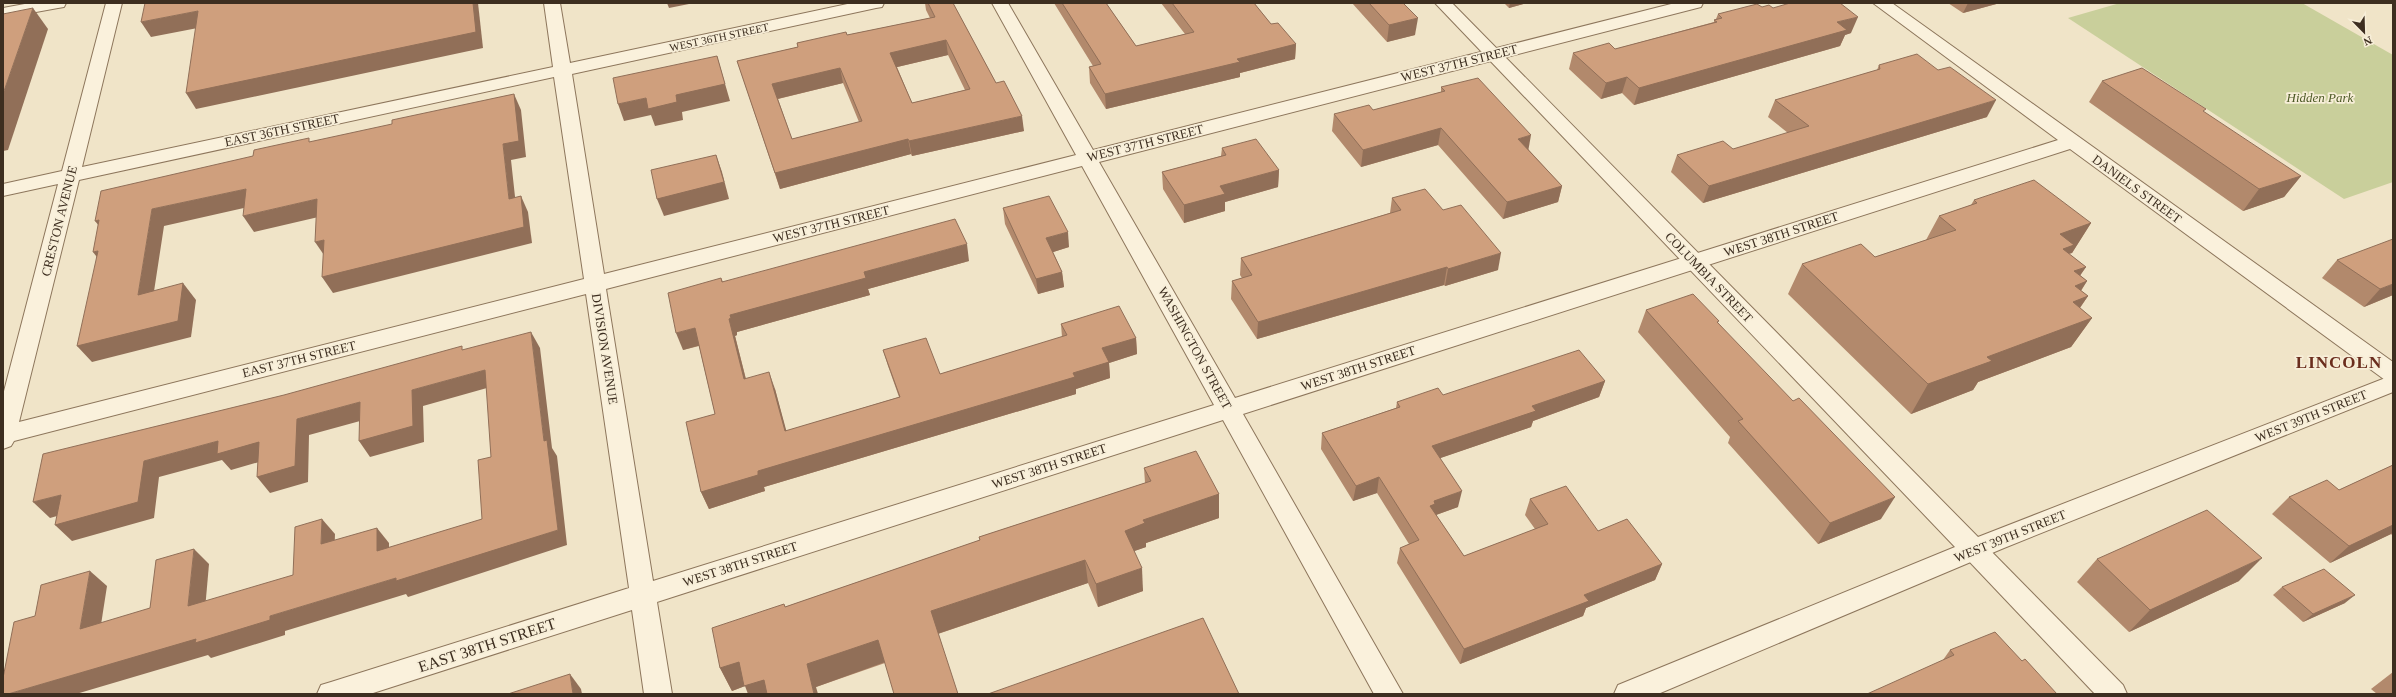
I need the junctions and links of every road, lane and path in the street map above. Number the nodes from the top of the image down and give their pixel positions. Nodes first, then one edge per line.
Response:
1 (58, 3) edge
2 (114, 3) edge
3 (552, 3) edge
4 (876, 3) edge
5 (1000, 3) edge
6 (1443, 3) edge
7 (1695, 3) edge
8 (1881, 3) edge
9 (3, 13) edge
10 (1494, 54) junction
11 (562, 70) junction
12 (2072, 142) junction
13 (1088, 158) junction
14 (70, 176) junction
15 (3, 190) edge
16 (1694, 262) junction
17 (595, 284) junction
18 (2393, 374) edge
19 (2393, 383) edge
20 (1228, 409) junction
21 (3, 436) edge
22 (1974, 550) junction
23 (643, 595) junction
24 (330, 694) edge
25 (658, 694) edge
26 (1389, 694) edge
27 (1628, 694) edge
28 (2113, 694) edge

1 - 9 street
2 - 14 street, CRESTON AVENUE
3 - 11 street, DIVISION AVENUE
4 - 11 street, WEST 36TH STREET
5 - 13 street, WASHINGTON STREET
6 - 10 street, COLUMBIA STREET
7 - 10 street, WEST 37TH STREET
8 - 12 street, DANIELS STREET
10 - 13 street, WEST 37TH STREET
10 - 16 street, COLUMBIA STREET
11 - 14 street, EAST 36TH STREET
11 - 17 street, DIVISION AVENUE
12 - 16 street, WEST 38TH STREET
12 - 18 street, DANIELS STREET
13 - 17 street, WEST 37TH STREET
13 - 20 street, WASHINGTON STREET
14 - 15 street, EAST 36TH STREET
14 - 21 street, CRESTON AVENUE
16 - 20 street, WEST 38TH STREET
16 - 22 street, COLUMBIA STREET
17 - 21 street, EAST 37TH STREET
17 - 23 street, DIVISION AVENUE
19 - 22 street, WEST 39TH STREET
20 - 23 street, WEST 38TH STREET
20 - 26 street, WASHINGTON STREET
22 - 27 street, WEST 39TH STREET
22 - 28 street, COLUMBIA STREET
23 - 24 street, EAST 38TH STREET
23 - 25 street, DIVISION AVENUE

